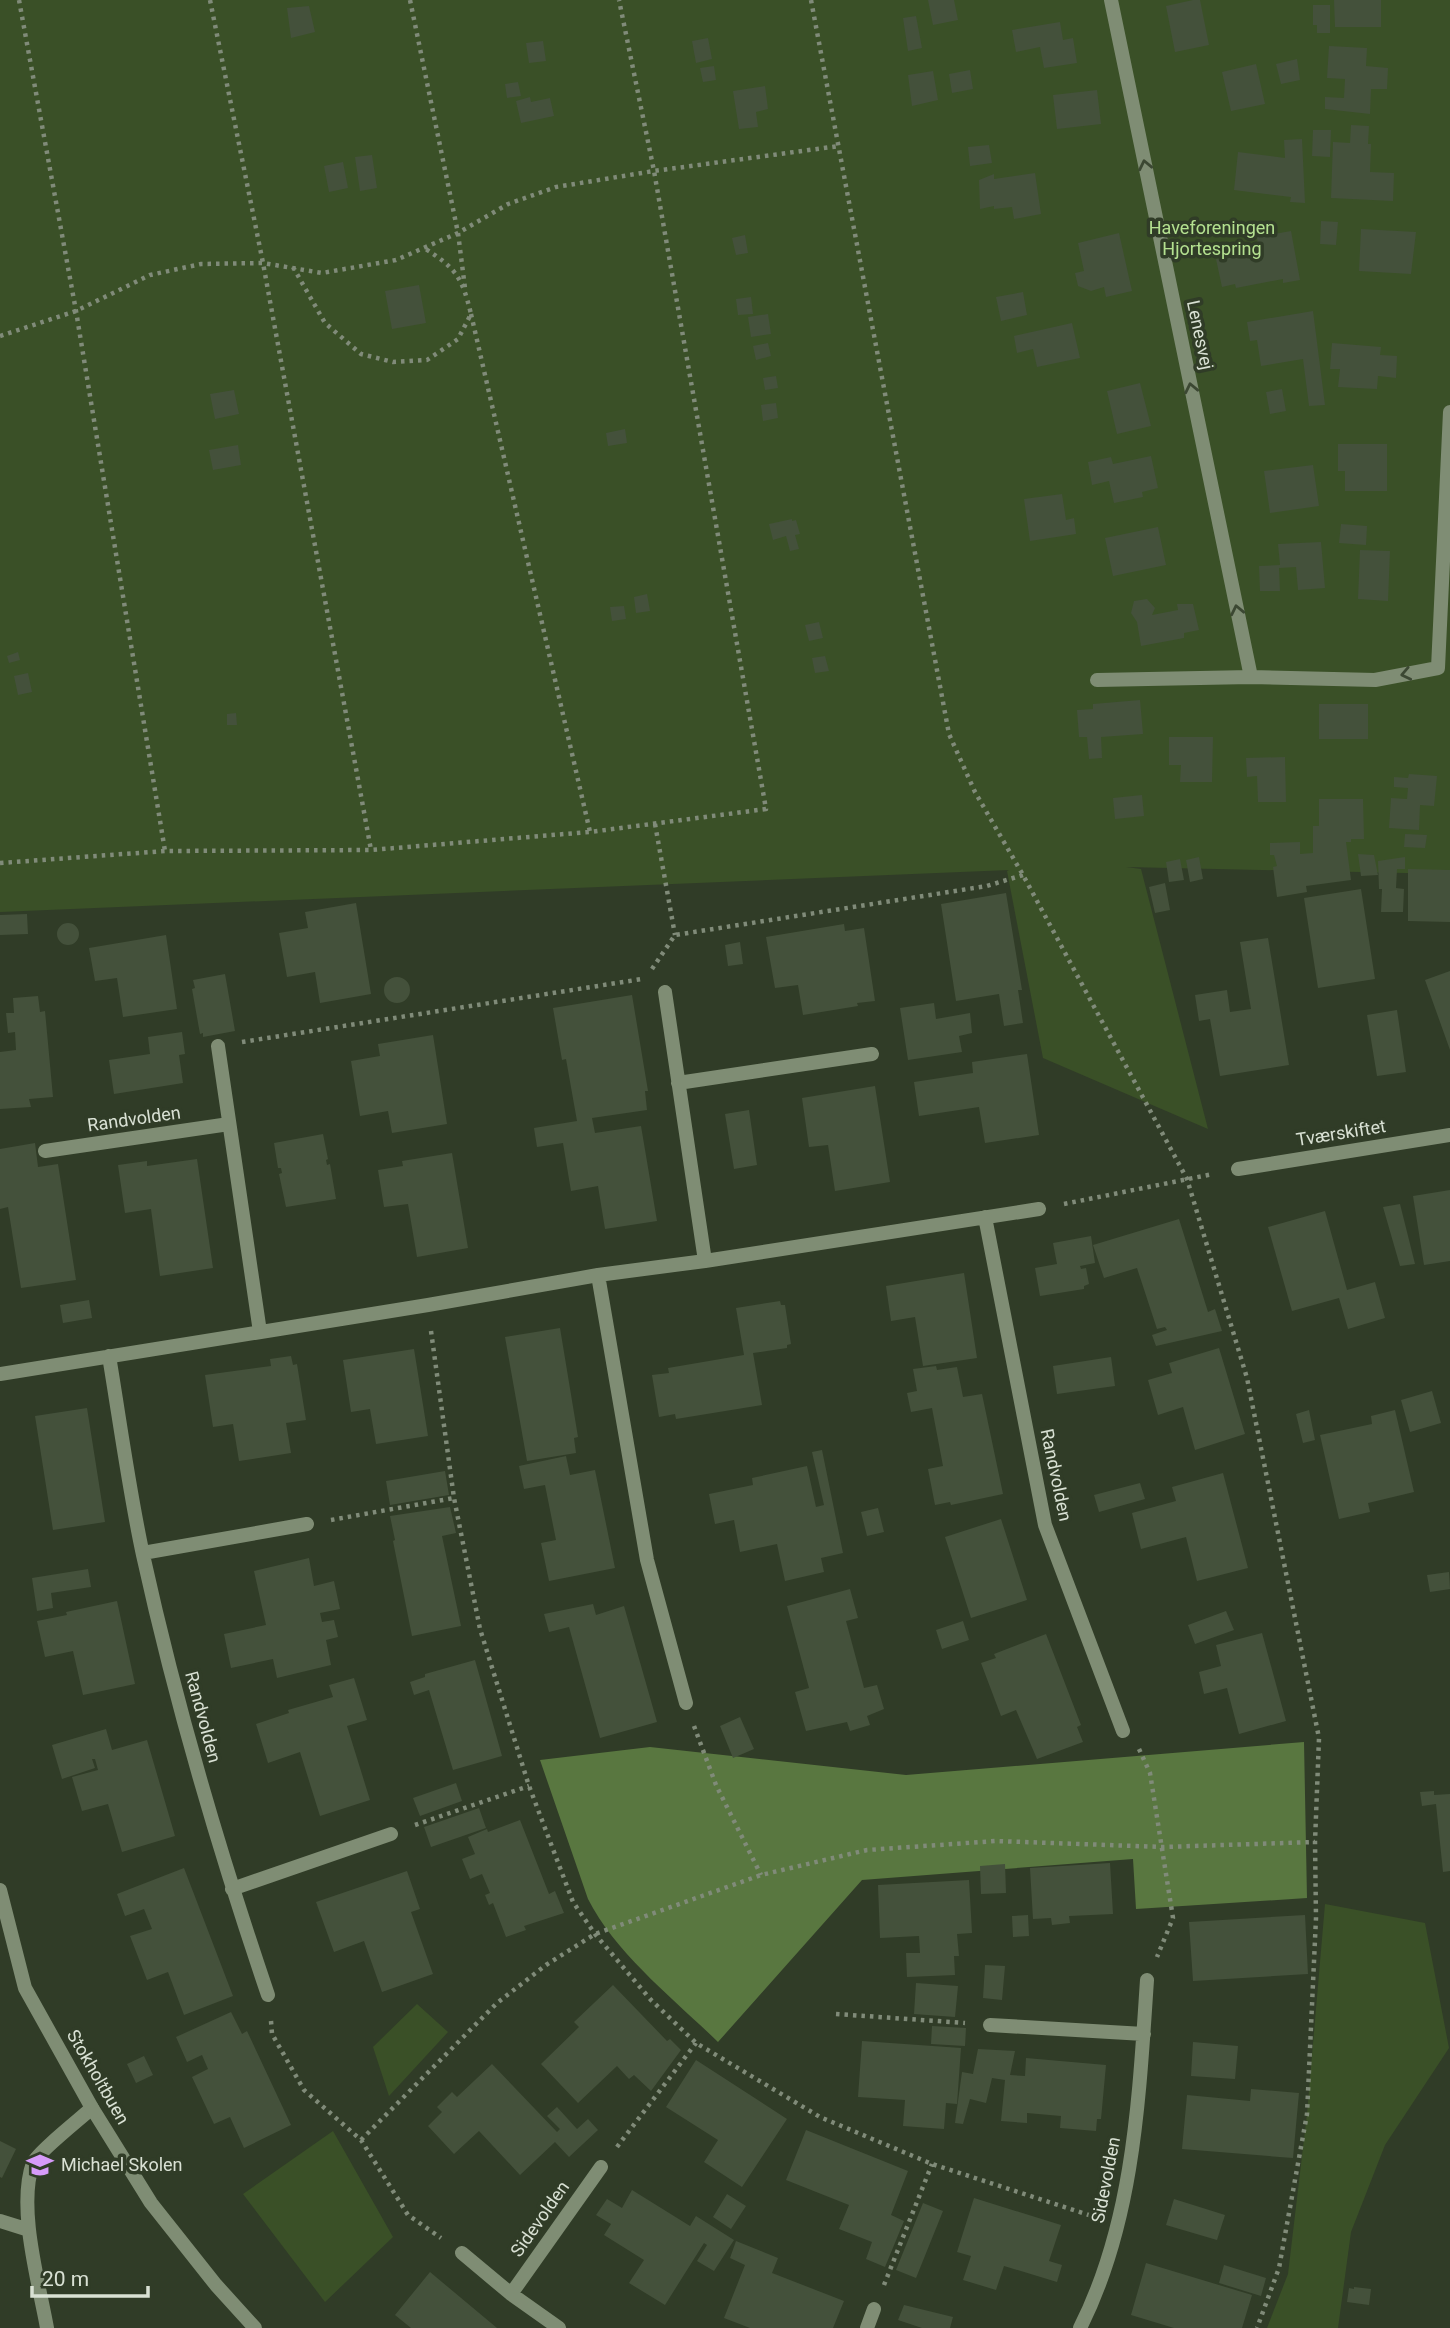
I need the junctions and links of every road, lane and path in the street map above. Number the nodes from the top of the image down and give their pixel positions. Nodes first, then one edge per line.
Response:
1 (19, 0) edge
2 (210, 0) edge
3 (410, 0) edge
4 (619, 0) edge
5 (811, 0) edge
6 (1111, 0) edge
7 (839, 146) junction
8 (654, 172) junction
9 (458, 233) junction
10 (423, 248) junction
11 (263, 263) junction
12 (293, 267) junction
13 (466, 292) junction
14 (76, 311) junction
15 (471, 314) junction
16 (0, 336) edge
17 (1450, 412) edge
18 (1444, 669) edge
19 (1251, 677) junction
20 (1097, 680) dead end
21 (655, 824) junction
22 (590, 832) junction
23 (370, 850) junction
24 (165, 851) junction
25 (0, 863) edge
26 (1023, 874) junction
27 (675, 935) junction
28 (665, 992) dead end
29 (218, 1046) joint
30 (872, 1054) dead end
31 (678, 1083) junction
32 (229, 1124) junction
33 (1450, 1135) edge
34 (45, 1151) dead end
35 (1238, 1169) joint
36 (1187, 1179) junction
37 (1038, 1209) joint
38 (985, 1217) junction
39 (705, 1261) junction
40 (598, 1275) junction
41 (428, 1306) junction
42 (260, 1332) junction
43 (109, 1356) junction
44 (0, 1374) edge
45 (454, 1498) junction
46 (307, 1524) joint
47 (143, 1553) junction
48 (686, 1703) joint
49 (1123, 1731) joint
50 (529, 1786) junction
51 (391, 1834) joint
52 (1315, 1842) junction
53 (1163, 1847) junction
54 (761, 1875) junction
55 (232, 1889) junction
56 (0, 1890) edge
57 (594, 1934) junction
58 (1147, 1980) joint
59 (268, 1995) joint
60 (836, 2014) dead end
61 (990, 2025) joint
62 (1144, 2034) junction
63 (696, 2043) junction
64 (92, 2108) junction
65 (361, 2140) junction
66 (932, 2164) junction
67 (601, 2167) joint
68 (0, 2221) edge
69 (1118, 2224) junction
70 (29, 2230) junction
71 (462, 2253) joint
72 (511, 2294) junction
73 (874, 2309) joint
74 (47, 2328) edge
75 (256, 2328) edge
76 (559, 2328) edge
77 (867, 2328) edge
78 (1080, 2328) edge
79 (1257, 2328) edge

1 - 14 path
2 - 11 path
3 - 9 path
4 - 8 path
5 - 7 path
19 -> 6 street, Lenesvej
7 - 8 path
7 - 26 path
8 - 9 path
8 - 21 path
9 - 10 path
9 - 13 path
10 - 12 path
10 - 13 path
11 - 12 path
11 - 14 path
11 - 23 path
12 - 15 path
13 - 15 path
14 - 16 path
14 - 24 path
15 - 22 path
17 - 18 street
18 -> 19 street
19 - 20 street
21 - 22 path
21 - 27 path
22 - 23 path
23 - 24 path
24 - 25 path
26 - 27 path
26 - 36 path
27 - 29 path
28 - 31 street
29 - 32 street
30 - 31 street
31 - 39 street
32 - 34 street, Randvolden
32 - 42 street
33 - 35 street, Tværskiftet
35 - 36 path
36 - 37 path
36 - 52 path
37 - 38 street
38 - 39 street
38 - 49 street, Randvolden
39 - 40 street
40 - 41 street
40 - 48 street
41 - 42 street
41 - 45 path
42 - 43 street
43 - 44 street
43 - 47 street, Randvolden
45 - 46 path
45 - 50 path
46 - 47 street
47 - 55 street, Randvolden
48 - 54 path
49 - 53 path
50 - 51 path
50 - 57 path
51 - 55 street
52 - 53 path
52 - 79 path
53 - 54 path
53 - 58 path
54 - 57 path
55 - 59 street, Randvolden
56 - 64 street, Stokholtbuen
57 - 63 path
57 - 65 path
58 - 62 street, Sidevolden
59 - 65 path
60 - 61 path
61 - 62 street
62 - 69 street, Sidevolden
63 - 66 path
63 - 67 path
64 - 70 street
64 - 75 street, Stokholtbuen
65 - 71 path
66 - 69 path
66 - 73 path
67 - 72 street, Sidevolden
68 - 70 street
69 - 78 street, Sidevolden
70 - 74 street
71 - 72 street
72 - 76 street
73 - 77 street

